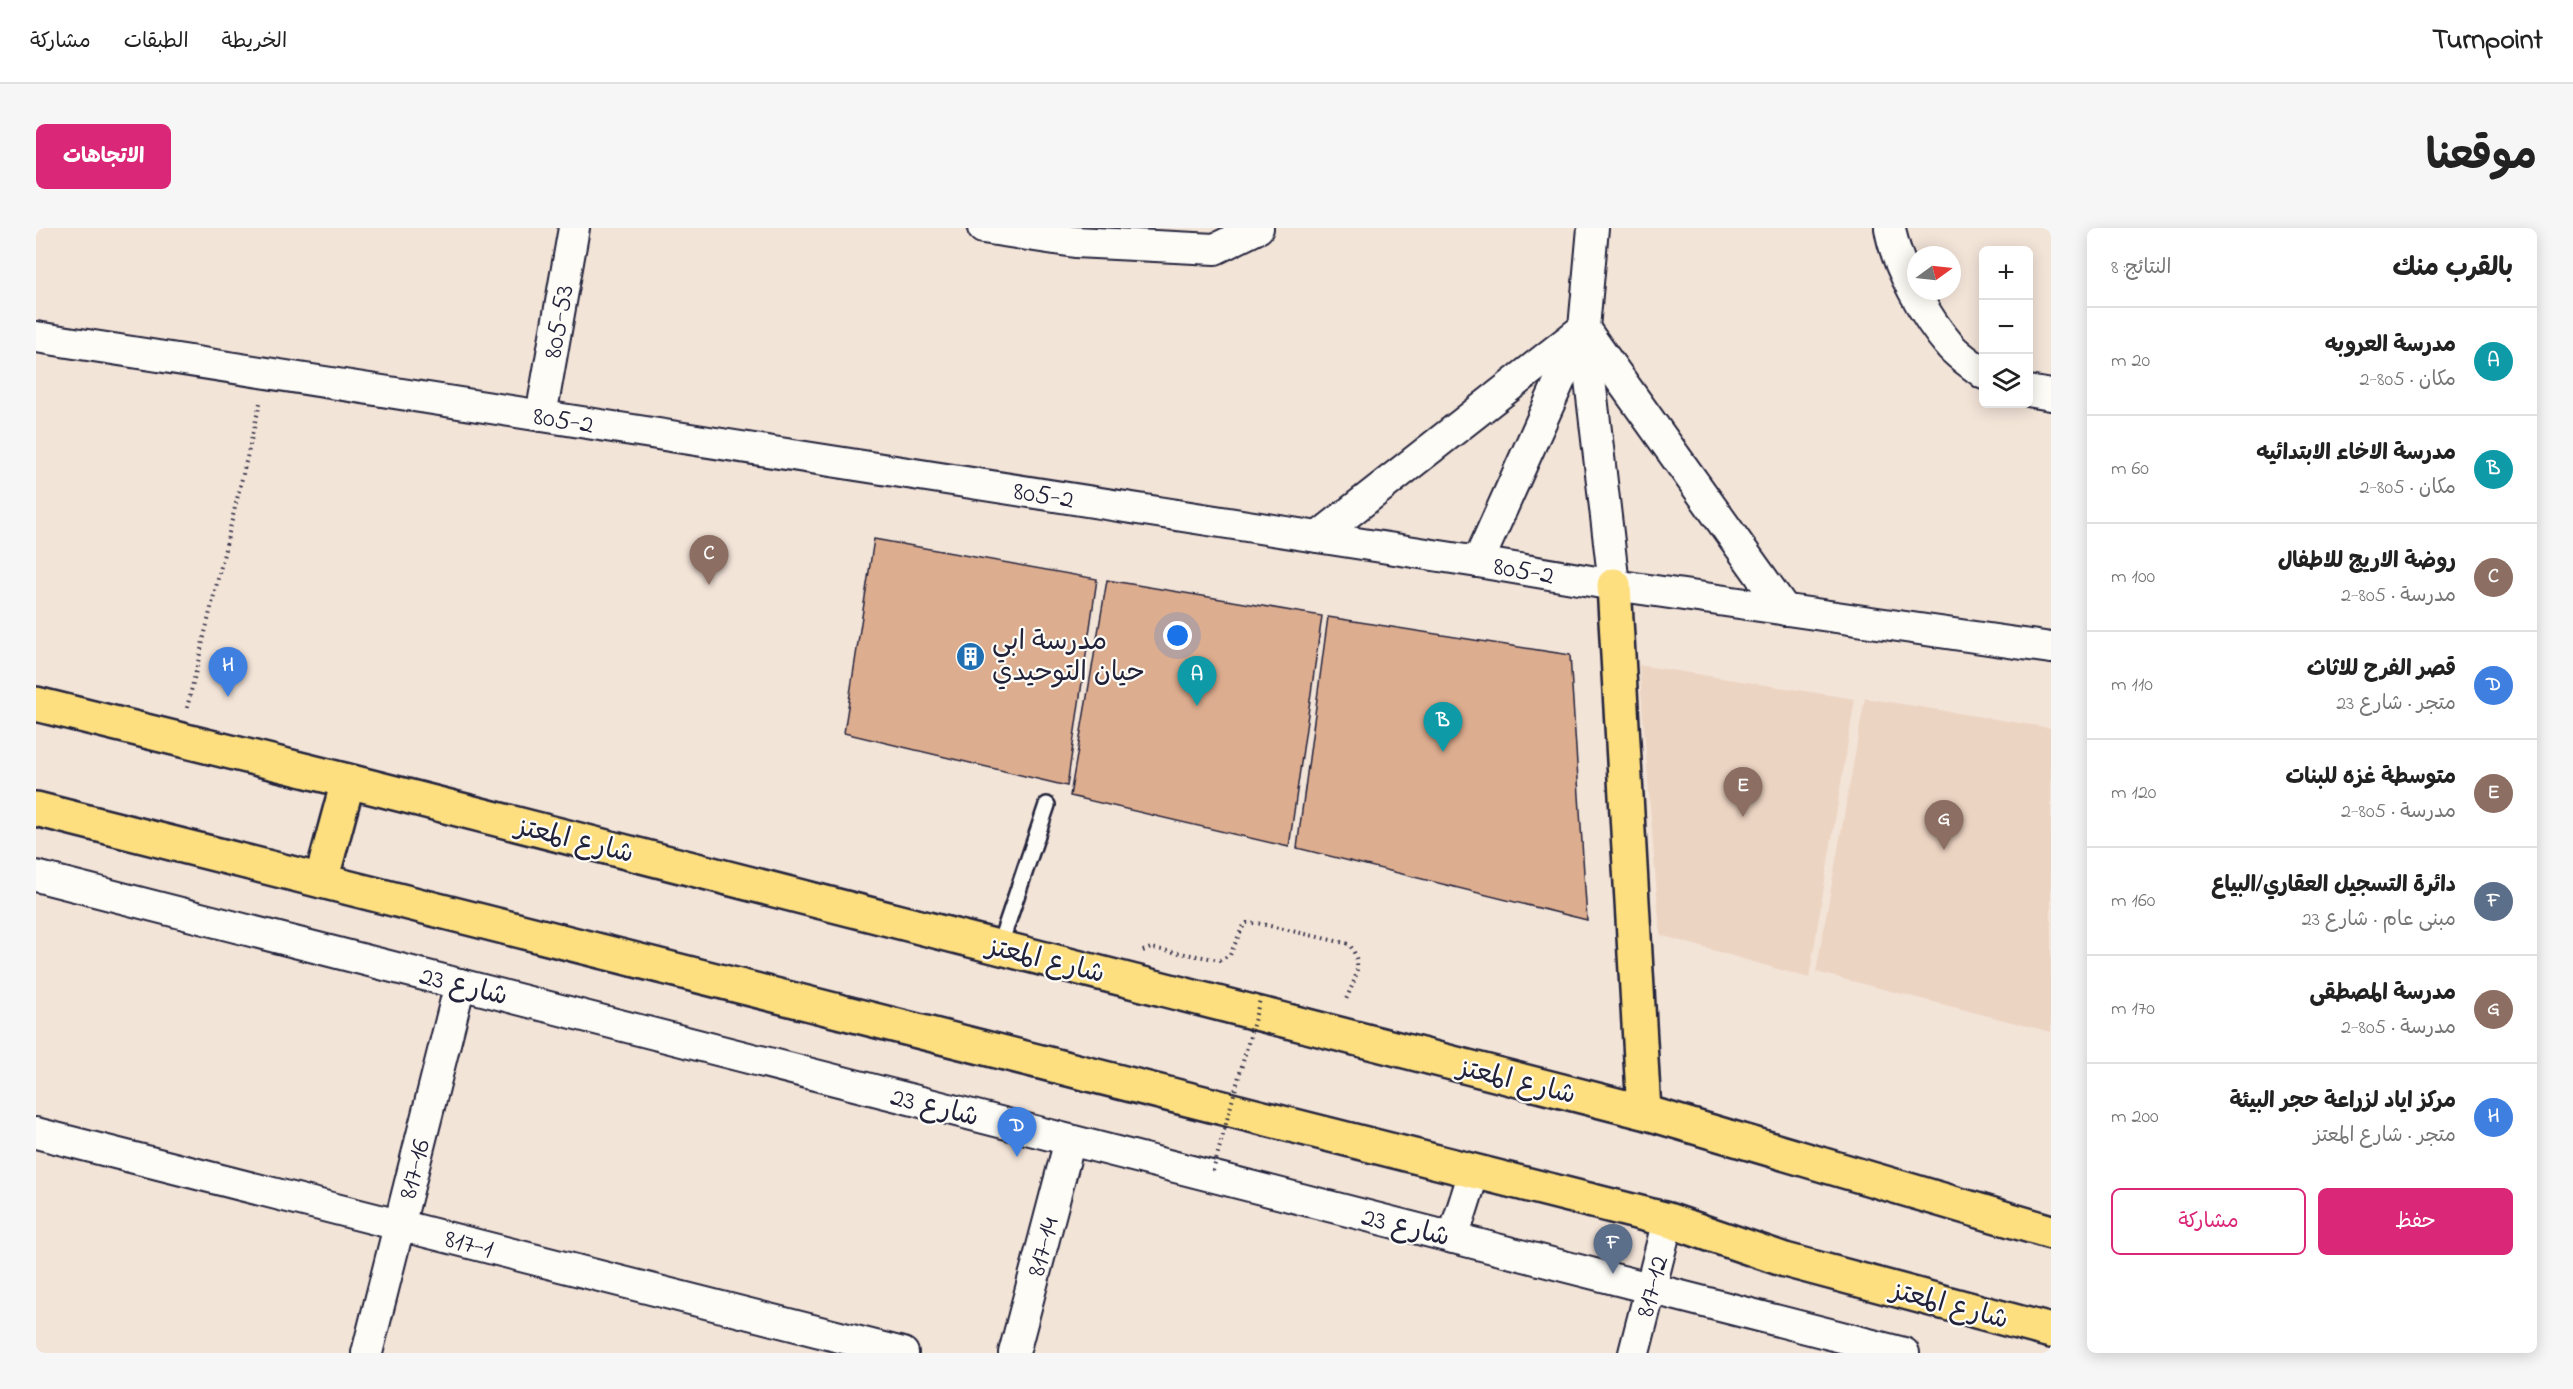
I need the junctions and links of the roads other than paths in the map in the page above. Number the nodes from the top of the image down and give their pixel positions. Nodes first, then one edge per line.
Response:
1 (574, 228) edge
2 (983, 228) edge
3 (1258, 228) edge
4 (1593, 228) edge
5 (1890, 228) edge
6 (1076, 235) edge
7 (1584, 328) junction
8 (36, 337) edge
9 (1979, 371) edge
10 (2033, 392) edge
11 (2051, 395) edge
12 (541, 416) junction
13 (1318, 537) junction
14 (1478, 562) junction
15 (1614, 585) junction
16 (1785, 610) junction
17 (2051, 648) edge
18 (36, 704) edge
19 (348, 781) junction
20 (1047, 805) dead end
21 (36, 809) edge
22 (36, 876) edge
23 (321, 881) junction
24 (999, 947) junction
25 (460, 984) junction
26 (1644, 1112) junction
27 (36, 1133) edge
28 (1070, 1140) junction
29 (1474, 1172) junction
30 (1668, 1220) junction
31 (399, 1225) junction
32 (2051, 1232) edge
33 (1453, 1238) junction
34 (1651, 1288) junction
35 (2051, 1331) edge
36 (367, 1353) edge
37 (903, 1353) edge
38 (1014, 1353) edge
39 (1634, 1353) edge
40 (1904, 1353) edge

1 - 12 street, 805-53
2 - 6 street
3 - 6 street
4 - 7 street
5 - 9 street
7 - 13 street
7 - 14 street
7 - 15 street
7 - 16 street
8 - 12 street, 805-2
10 - 11 street
12 - 13 street, 805-2
13 - 14 street, 805-2
14 - 15 street, 805-2
15 - 16 street, 805-2
15 - 26 main road
16 - 17 street, 805-2
18 - 19 main road, شارع المعتز
19 - 23 main road
19 - 24 main road, شارع المعتز
20 - 24 lane
21 - 23 main road, شارع المعتز
22 - 25 street, شارع 23
23 - 29 main road, شارع المعتز
24 - 26 main road, شارع المعتز
25 - 28 street, شارع 23
25 - 31 street, 817-16
26 - 32 main road, شارع المعتز
27 - 31 street, 817-1
28 - 33 street, شارع 23
28 - 38 street, 817-14
29 - 30 main road, شارع المعتز
29 - 33 street
30 - 34 street, 817-12
30 - 35 main road, شارع المعتز
31 - 36 street, 817-16
31 - 37 street, 817-1
33 - 34 street, شارع 23
34 - 39 street, 817-12
34 - 40 street, شارع 23

